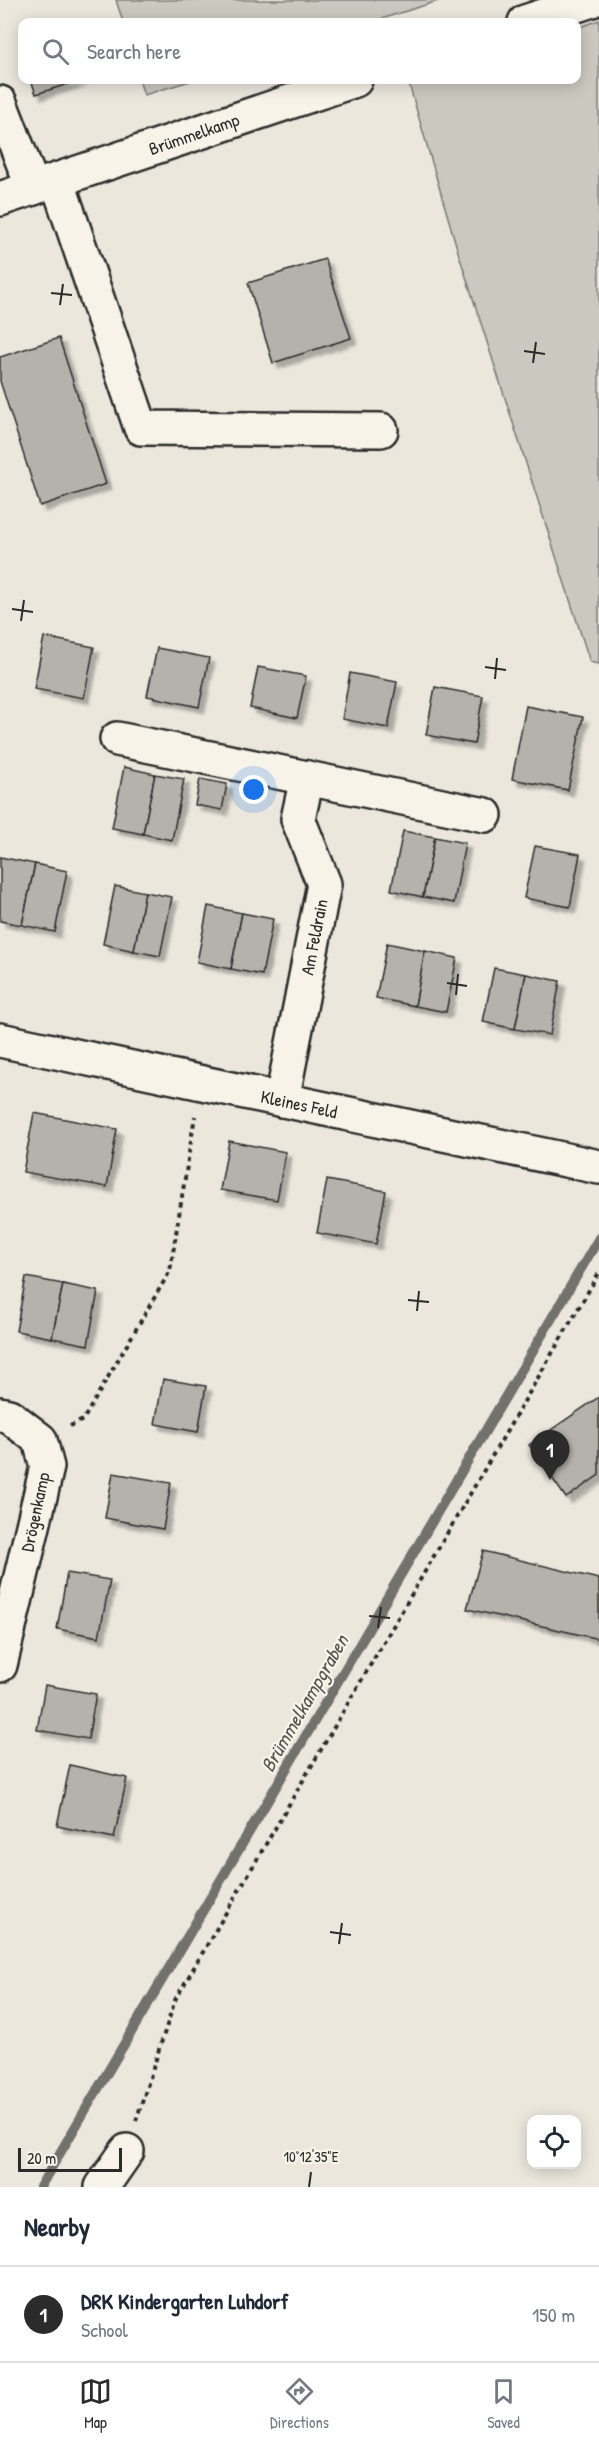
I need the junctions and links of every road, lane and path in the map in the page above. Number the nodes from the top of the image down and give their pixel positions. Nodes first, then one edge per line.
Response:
1 (592, 0) edge
2 (537, 18) edge
3 (343, 84) edge
4 (0, 103) edge
5 (45, 184) junction
6 (0, 199) edge
7 (381, 430) dead end
8 (117, 739) dead end
9 (307, 778) junction
10 (485, 814) dead end
11 (0, 1040) edge
12 (201, 1083) junction
13 (282, 1100) junction
14 (599, 1167) edge
15 (599, 1273) edge
16 (0, 1414) edge
17 (39, 1440) junction
18 (0, 1665) edge
19 (127, 2151) junction
20 (102, 2187) edge
21 (123, 2187) edge

1 - 2 street
3 - 5 street, Brümmelkamp
4 - 5 street
5 - 6 street, Brümmelkamp
5 - 7 street
8 - 9 street
9 - 10 street
9 - 13 street, Am Feldrain
11 - 12 street, Kleines Feld
12 - 13 street, Kleines Feld
12 - 17 path
13 - 14 street, Kleines Feld
15 - 19 path
16 - 17 street
17 - 18 street, Drögenkamp
19 - 20 street
19 - 21 street

